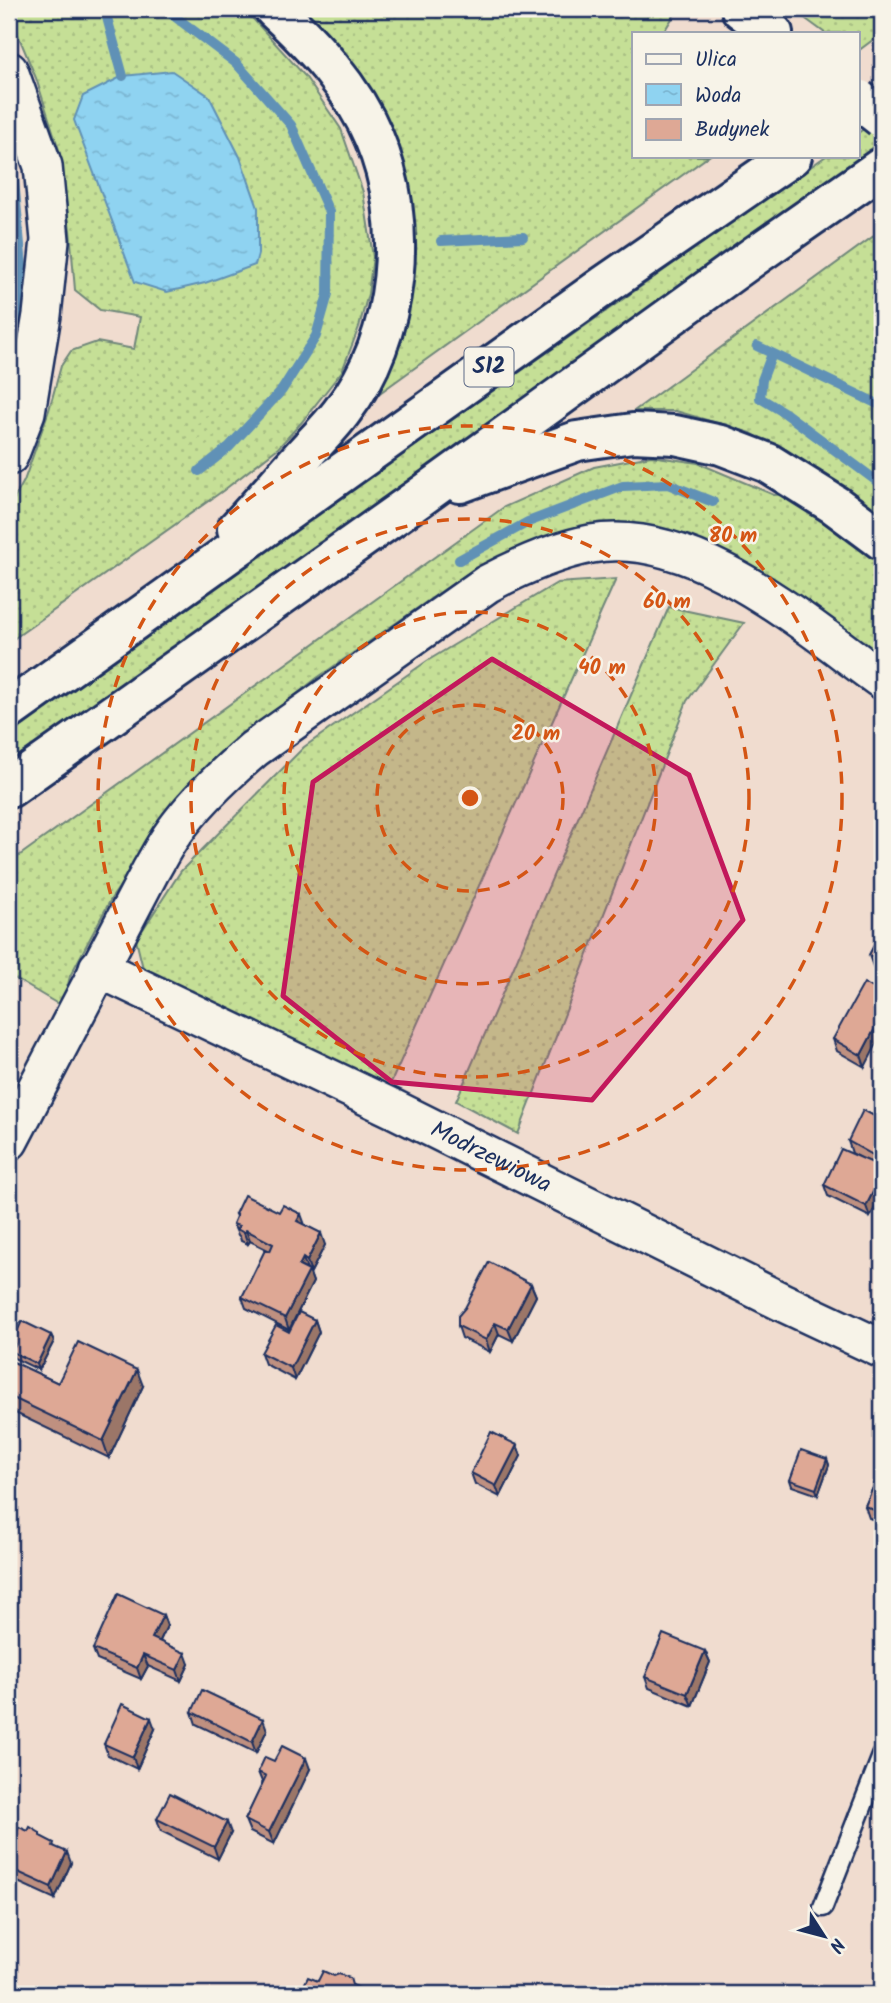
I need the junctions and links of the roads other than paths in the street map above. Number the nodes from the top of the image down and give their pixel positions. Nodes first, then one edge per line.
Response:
1 (274, 9) edge
2 (741, 9) edge
3 (772, 32) edge
4 (9, 71) edge
5 (882, 93) edge
6 (860, 101) edge
7 (860, 109) edge
8 (882, 118) edge
9 (789, 158) edge
10 (882, 167) edge
11 (9, 456) edge
12 (419, 498) junction
13 (882, 540) edge
14 (190, 582) junction
15 (882, 680) edge
16 (9, 710) edge
17 (9, 788) edge
18 (98, 968) junction
19 (9, 1141) edge
20 (882, 1349) edge
21 (882, 1756) edge
22 (822, 1907) dead end

1 - 14 main road
2 - 3 main road
4 - 11 street
5 - 7 main road
6 - 8 main road, bridge
9 - 14 main road, S12
10 - 12 main road, S12
12 - 13 main road
12 - 17 main road, S12
14 - 16 main road, S12
15 - 18 street
18 - 19 street
18 - 20 street, Modrzewiowa
21 - 22 lane

